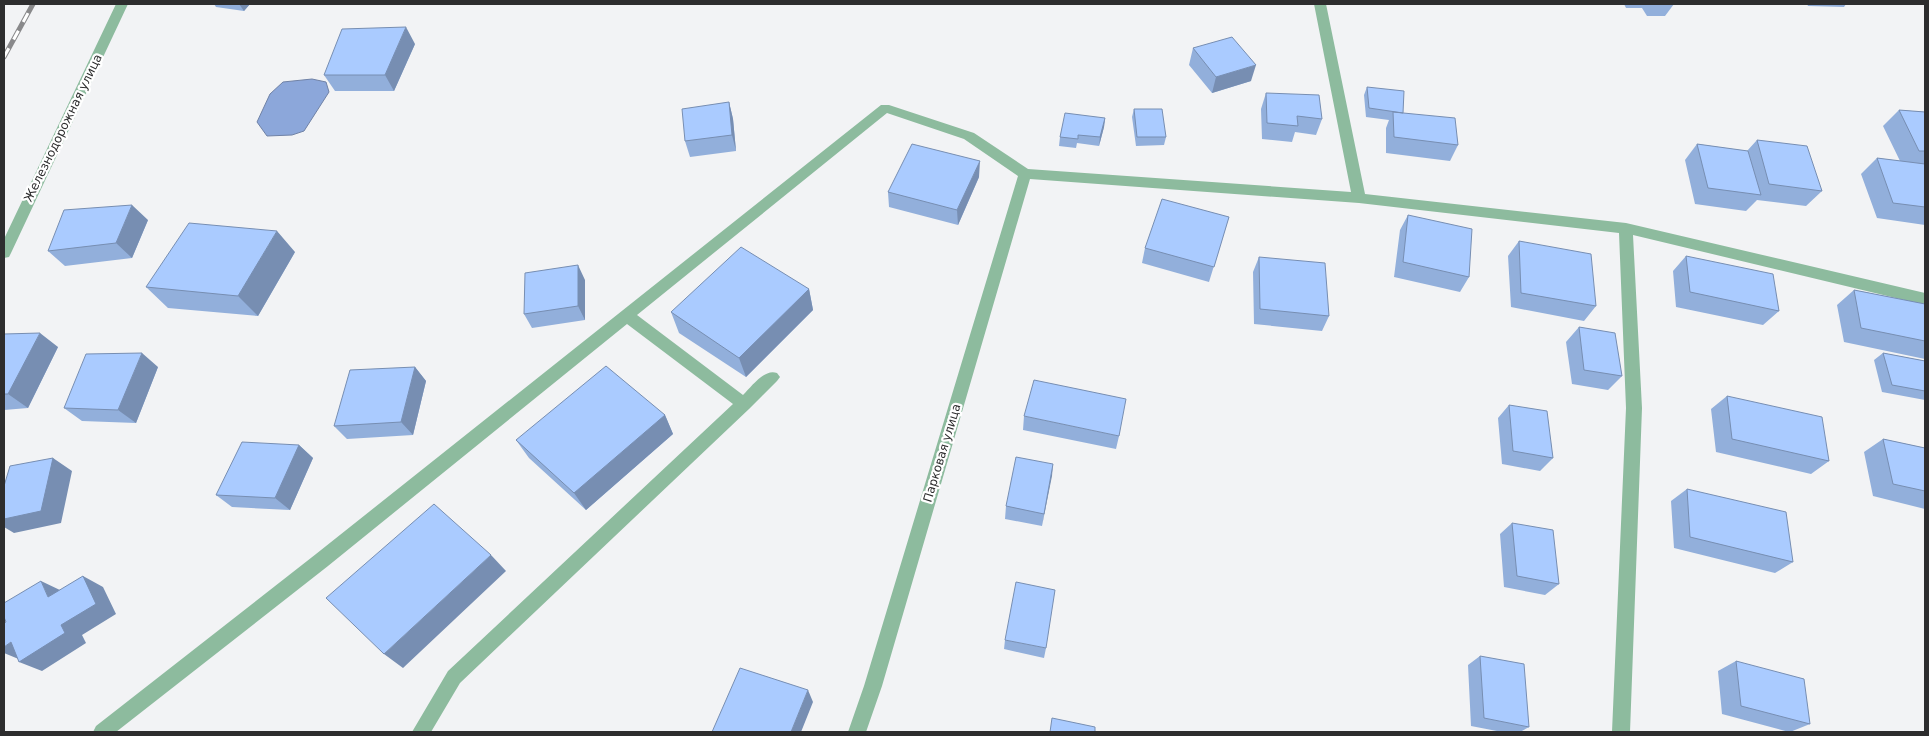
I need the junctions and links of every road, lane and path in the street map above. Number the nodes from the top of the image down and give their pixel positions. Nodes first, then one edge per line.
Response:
1 (122, 4) edge
2 (1320, 4) edge
3 (1025, 174) junction
4 (1359, 198) junction
5 (1626, 228) junction
6 (4, 253) edge
7 (1925, 298) edge
8 (626, 315) junction
9 (772, 377) dead end
10 (744, 404) junction
11 (102, 732) edge
12 (421, 732) edge
13 (857, 732) edge
14 (1621, 732) edge

1 - 6 street, Железнодорожная улица
2 - 4 street
3 - 4 street
3 - 8 street
3 - 13 street, Парковая улица
4 - 5 street
5 - 7 street
5 - 14 street
8 - 10 street
8 - 11 street
9 - 10 street
10 - 12 street

